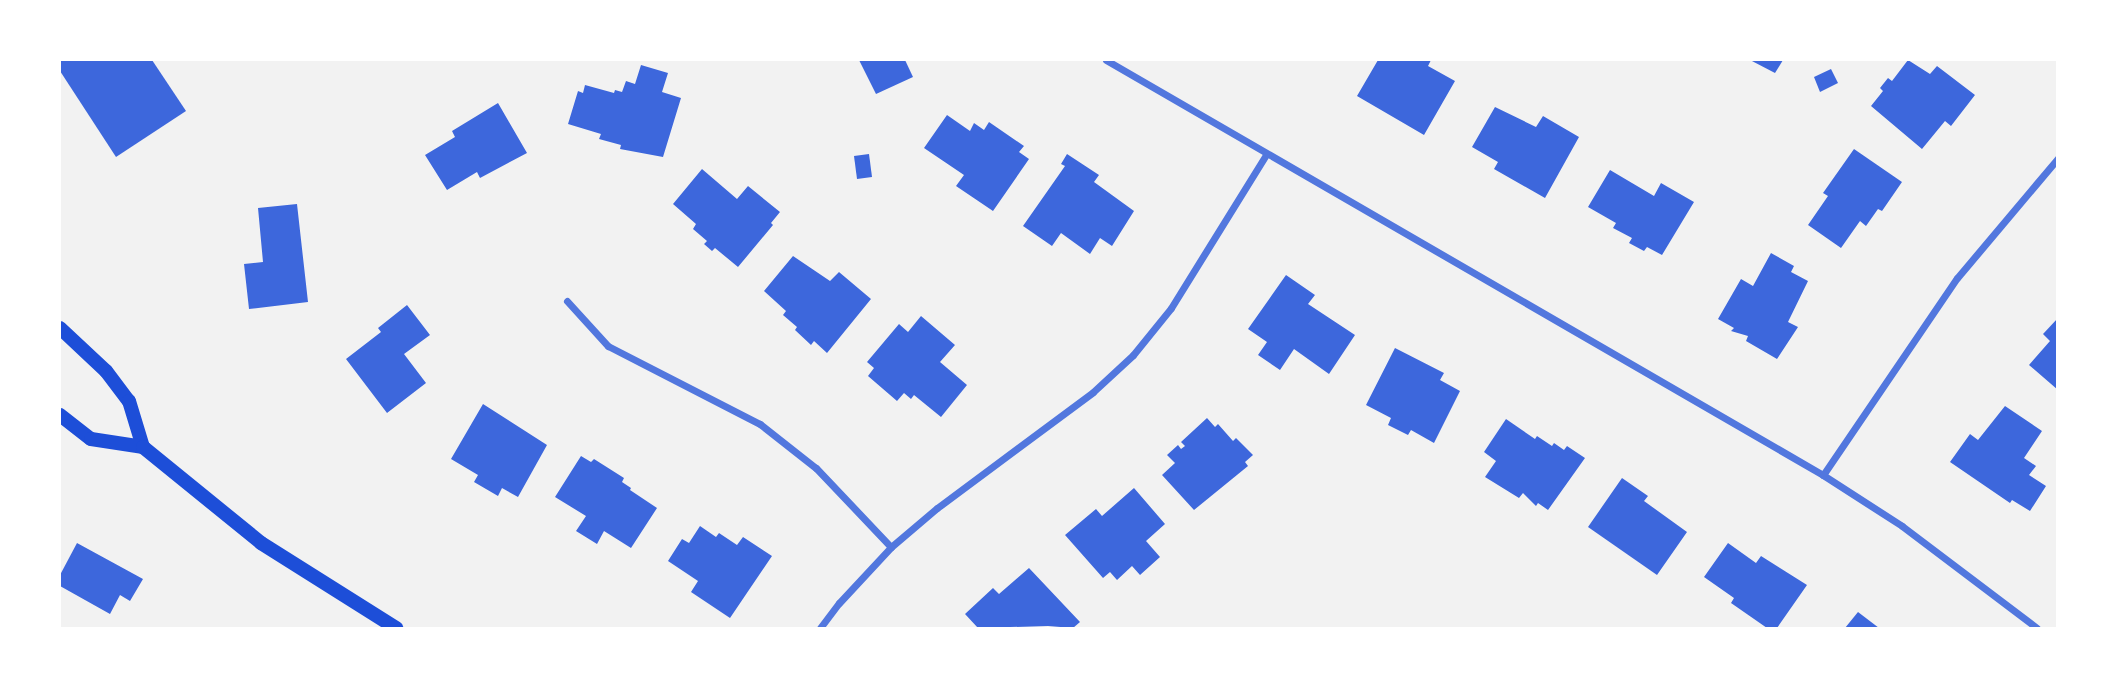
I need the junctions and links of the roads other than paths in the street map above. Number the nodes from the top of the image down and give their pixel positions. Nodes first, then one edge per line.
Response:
1 (1105, 60) edge
2 (1266, 155) junction
3 (2057, 158) edge
4 (567, 301) dead end
5 (60, 328) edge
6 (60, 415) edge
7 (143, 447) junction
8 (1823, 475) junction
9 (891, 547) junction
10 (396, 628) edge
11 (820, 628) edge
12 (2037, 628) edge

1 - 2 street
2 - 8 street
2 - 9 street
3 - 8 street
4 - 9 street
5 - 7 main road
6 - 7 main road
7 - 10 main road
8 - 12 street
9 - 11 street

